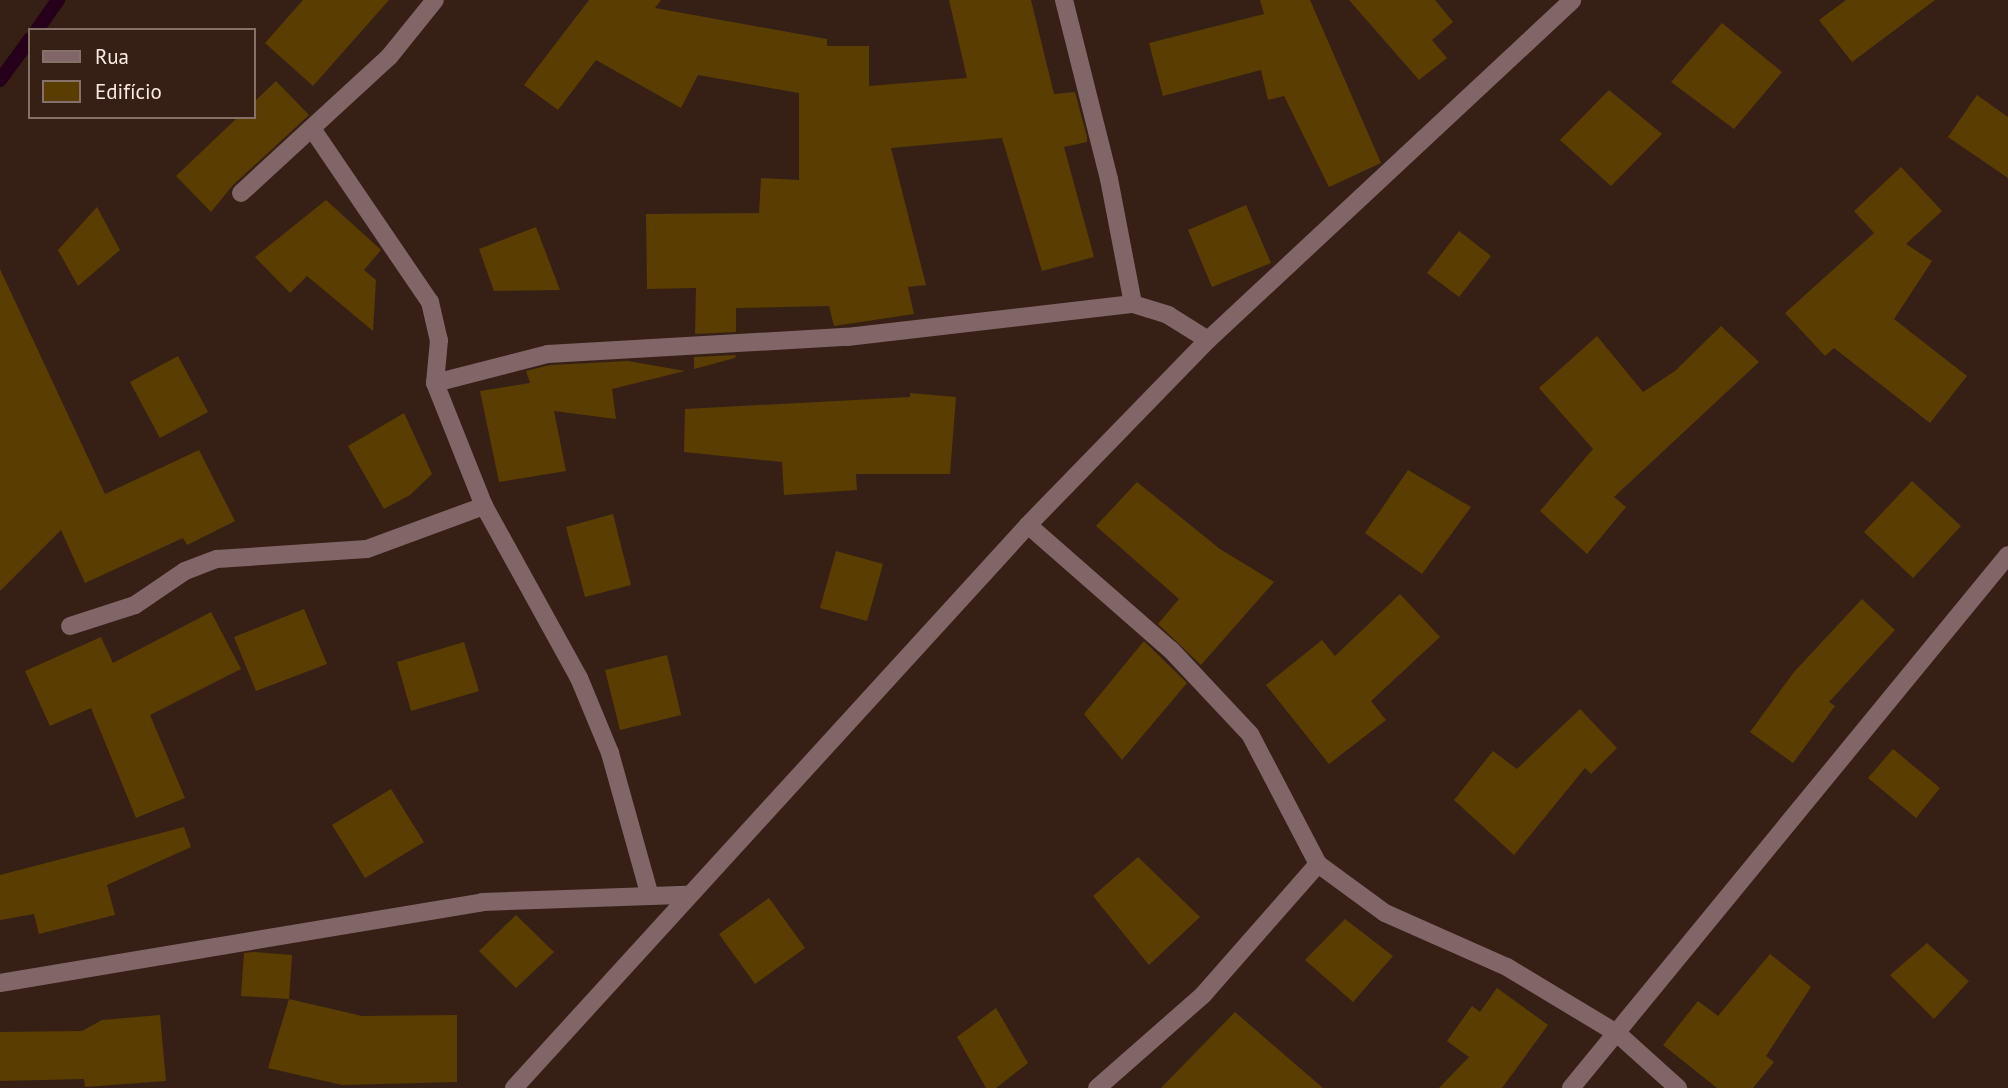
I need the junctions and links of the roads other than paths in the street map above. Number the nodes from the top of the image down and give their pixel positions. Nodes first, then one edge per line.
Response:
1 (435, 0) edge
2 (1064, 0) edge
3 (1572, 0) edge
4 (313, 130) junction
5 (241, 193) dead end
6 (1133, 304) junction
7 (1208, 340) junction
8 (435, 383) junction
9 (485, 506) junction
10 (1028, 525) junction
11 (2008, 555) edge
12 (70, 626) dead end
13 (1318, 864) junction
14 (687, 895) junction
15 (650, 896) junction
16 (0, 983) edge
17 (1618, 1034) junction
18 (514, 1088) edge
19 (1097, 1088) edge
20 (1571, 1088) edge
21 (1678, 1088) edge

1 - 4 street
2 - 6 street
3 - 7 street
4 - 5 street
4 - 8 street
6 - 7 street
6 - 8 street
7 - 10 street
8 - 9 street
9 - 12 street
9 - 15 street
10 - 13 street
10 - 14 street
11 - 17 street
13 - 17 street
13 - 19 street
14 - 15 street
14 - 18 street
15 - 16 street
17 - 20 street
17 - 21 street

